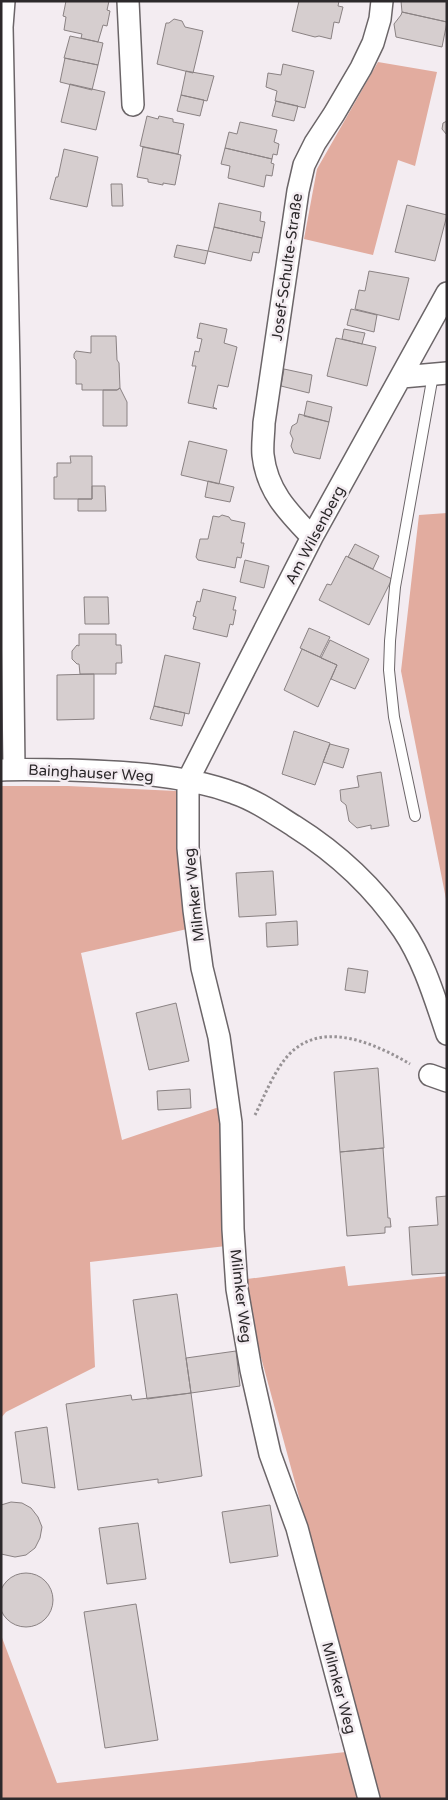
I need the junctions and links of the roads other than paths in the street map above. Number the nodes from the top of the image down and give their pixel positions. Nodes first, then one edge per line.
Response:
1 (4, 1) edge
2 (128, 1) edge
3 (382, 1) edge
4 (133, 105) dead end
5 (447, 293) edge
6 (440, 374) edge
7 (402, 377) junction
8 (312, 538) junction
9 (7, 769) edge
10 (188, 780) junction
11 (415, 816) dead end
12 (447, 1034) edge
13 (369, 1799) edge

1 - 9 street
2 - 4 street
3 - 8 street, Josef-Schulte-Straße
5 - 7 street, Am Wilsenberg
6 - 7 street
6 - 11 lane
7 - 8 street, Am Wilsenberg
8 - 10 street, Am Wilsenberg
9 - 10 street, Bainghauser Weg
10 - 12 street, Bainghauser Weg
10 - 13 street, Milmker Weg

